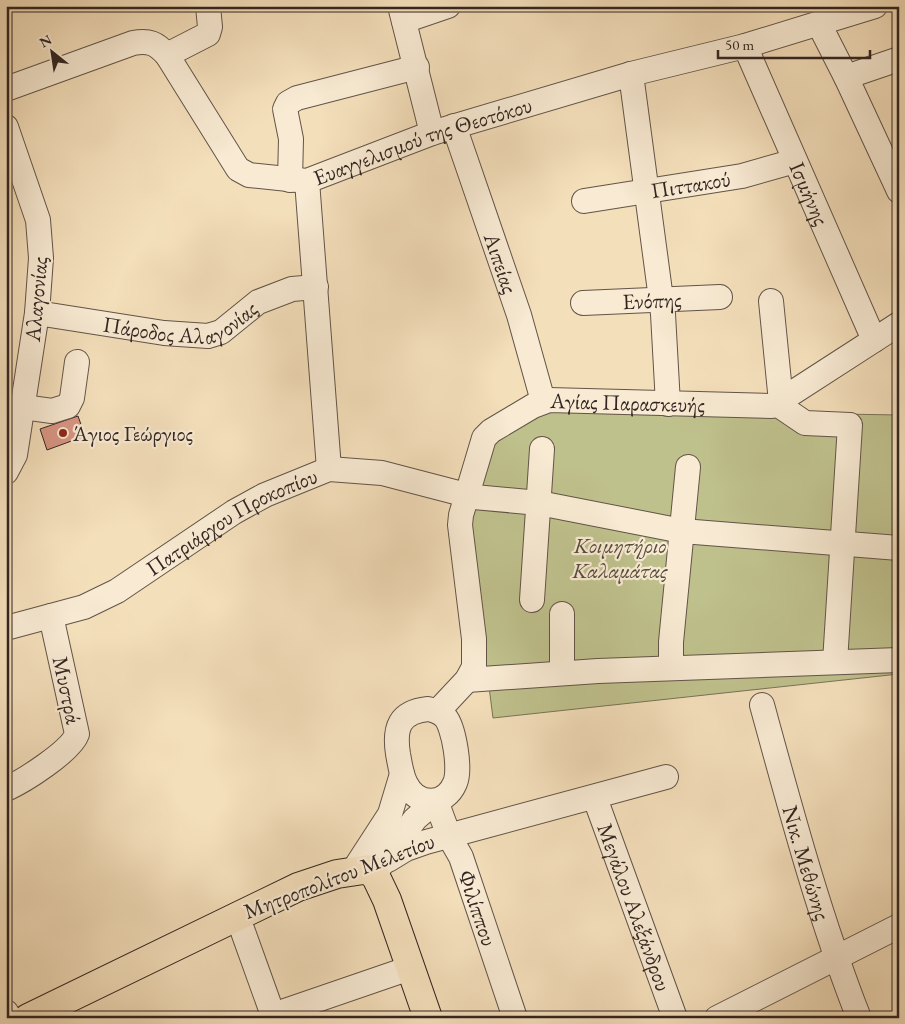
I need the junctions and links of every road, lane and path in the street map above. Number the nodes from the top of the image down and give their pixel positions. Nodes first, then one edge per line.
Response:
1 (208, 6) edge
2 (448, 6) edge
3 (875, 6) edge
4 (402, 13) edge
5 (830, 16) edge
6 (745, 46) junction
7 (167, 55) junction
8 (899, 59) edge
9 (416, 68) junction
10 (631, 74) junction
11 (846, 77) junction
12 (6, 89) edge
13 (6, 127) edge
14 (443, 130) junction
15 (795, 161) junction
16 (299, 180) junction
17 (899, 191) edge
18 (648, 192) junction
19 (584, 201) dead end
20 (316, 287) junction
21 (720, 297) dead end
22 (661, 299) junction
23 (771, 302) dead end
24 (583, 303) dead end
25 (37, 313) junction
26 (899, 324) edge
27 (874, 340) junction
28 (77, 362) dead end
29 (543, 401) junction
30 (779, 403) junction
31 (668, 404) junction
32 (23, 407) junction
33 (542, 449) dead end
34 (688, 467) dead end
35 (330, 469) junction
36 (6, 472) edge
37 (468, 495) junction
38 (540, 503) junction
39 (682, 531) junction
40 (843, 544) junction
41 (899, 548) edge
42 (532, 600) dead end
43 (562, 614) dead end
44 (51, 616) junction
45 (6, 628) edge
46 (899, 660) edge
47 (835, 662) junction
48 (671, 668) junction
49 (562, 673) junction
50 (467, 680) junction
51 (762, 706) dead end
52 (438, 712) junction
53 (402, 774) junction
54 (666, 777) dead end
55 (6, 789) edge
56 (595, 798) junction
57 (436, 801) junction
58 (449, 836) junction
59 (368, 868) junction
60 (237, 915) junction
61 (899, 926) edge
62 (835, 956) junction
63 (410, 968) junction
64 (6, 1012) edge
65 (274, 1016) edge
66 (10, 1018) edge
67 (28, 1018) edge
68 (428, 1018) edge
69 (515, 1018) edge
70 (676, 1018) edge
71 (717, 1018) edge
72 (859, 1018) edge

1 - 7 street
2 - 4 street
3 - 5 street, Ευαγγελισμού της Θεοτόκου
4 - 9 street, Αιπείας
5 - 6 street, Ευαγγελισμού της Θεοτόκου
5 - 11 street
6 - 10 street, Ευαγγελισμού της Θεοτόκου
6 - 15 street, Ισμήνης
7 - 12 street, Ευαγγελισμού της Θεοτόκου
7 - 16 street, Ευαγγελισμού της Θεοτόκου
8 - 11 street
9 - 14 street, Αιπείας
9 - 16 street
10 - 14 street, Ευαγγελισμού της Θεοτόκου
10 - 18 street
11 - 17 street
13 - 25 street, Αλαγονίας
14 - 16 street, Ευαγγελισμού της Θεοτόκου
14 - 29 street, Αιπείας
15 - 18 street, Πιττακού
15 - 27 street, Ισμήνης
16 - 20 street
18 - 19 street, Πιττακού
18 - 22 street
20 - 25 street, Πάροδος Αλαγονίας
20 - 35 street
21 - 22 street, Ενόπης
22 - 24 street, Ενόπης
22 - 31 street
23 - 30 street
25 - 32 street, Αλαγονίας
26 - 27 street, Αγίας Παρασκευής
27 - 30 street, Αγίας Παρασκευής
28 - 32 street
29 - 31 street, Αγίας Παρασκευής
29 - 37 street, Αγίας Παρασκευής
30 - 31 street, Αγίας Παρασκευής
30 - 40 street
32 - 36 street, Αλαγονίας
33 - 38 street
34 - 39 street
35 - 37 street, Πατριάρχου Προκοπίου
35 - 44 street, Πατριάρχου Προκοπίου
37 - 38 street, Πατριάρχου Προκοπίου
37 - 50 street, Αγίας Παρασκευής
38 - 39 street, Πατριάρχου Προκοπίου
38 - 42 street
39 - 40 street, Πατριάρχου Προκοπίου
39 - 48 street
40 - 41 street, Πατριάρχου Προκοπίου
40 - 47 street
43 - 49 street
44 - 45 street, Πατριάρχου Προκοπίου
44 - 55 street, Μυστρά
46 - 47 street
47 - 48 street
48 - 49 street
49 - 50 street
50 - 52 street, Αγίας Παρασκευής
51 - 62 street, Νικ. Μεθώνης
52 - 53 street
52 - 57 street
53 - 57 street
53 - 59 street
54 - 56 street, Μητροπολίτου Μελετίου
56 - 58 street, Μητροπολίτου Μελετίου
56 - 70 street, Μεγάλου Αλεξάνδρου
57 - 58 street, Φιλίππου
57 - 59 street
58 - 59 street, Μητροπολίτου Μελετίου
58 - 69 street, Φιλίππου
59 - 60 main road, Μητροπολίτου Μελετίου
59 - 63 main road
60 - 65 street
60 - 67 main road, Μητροπολίτου Μελετίου
61 - 62 street
62 - 71 street
62 - 72 street, Νικ. Μεθώνης
63 - 65 street
63 - 68 main road
64 - 66 street

